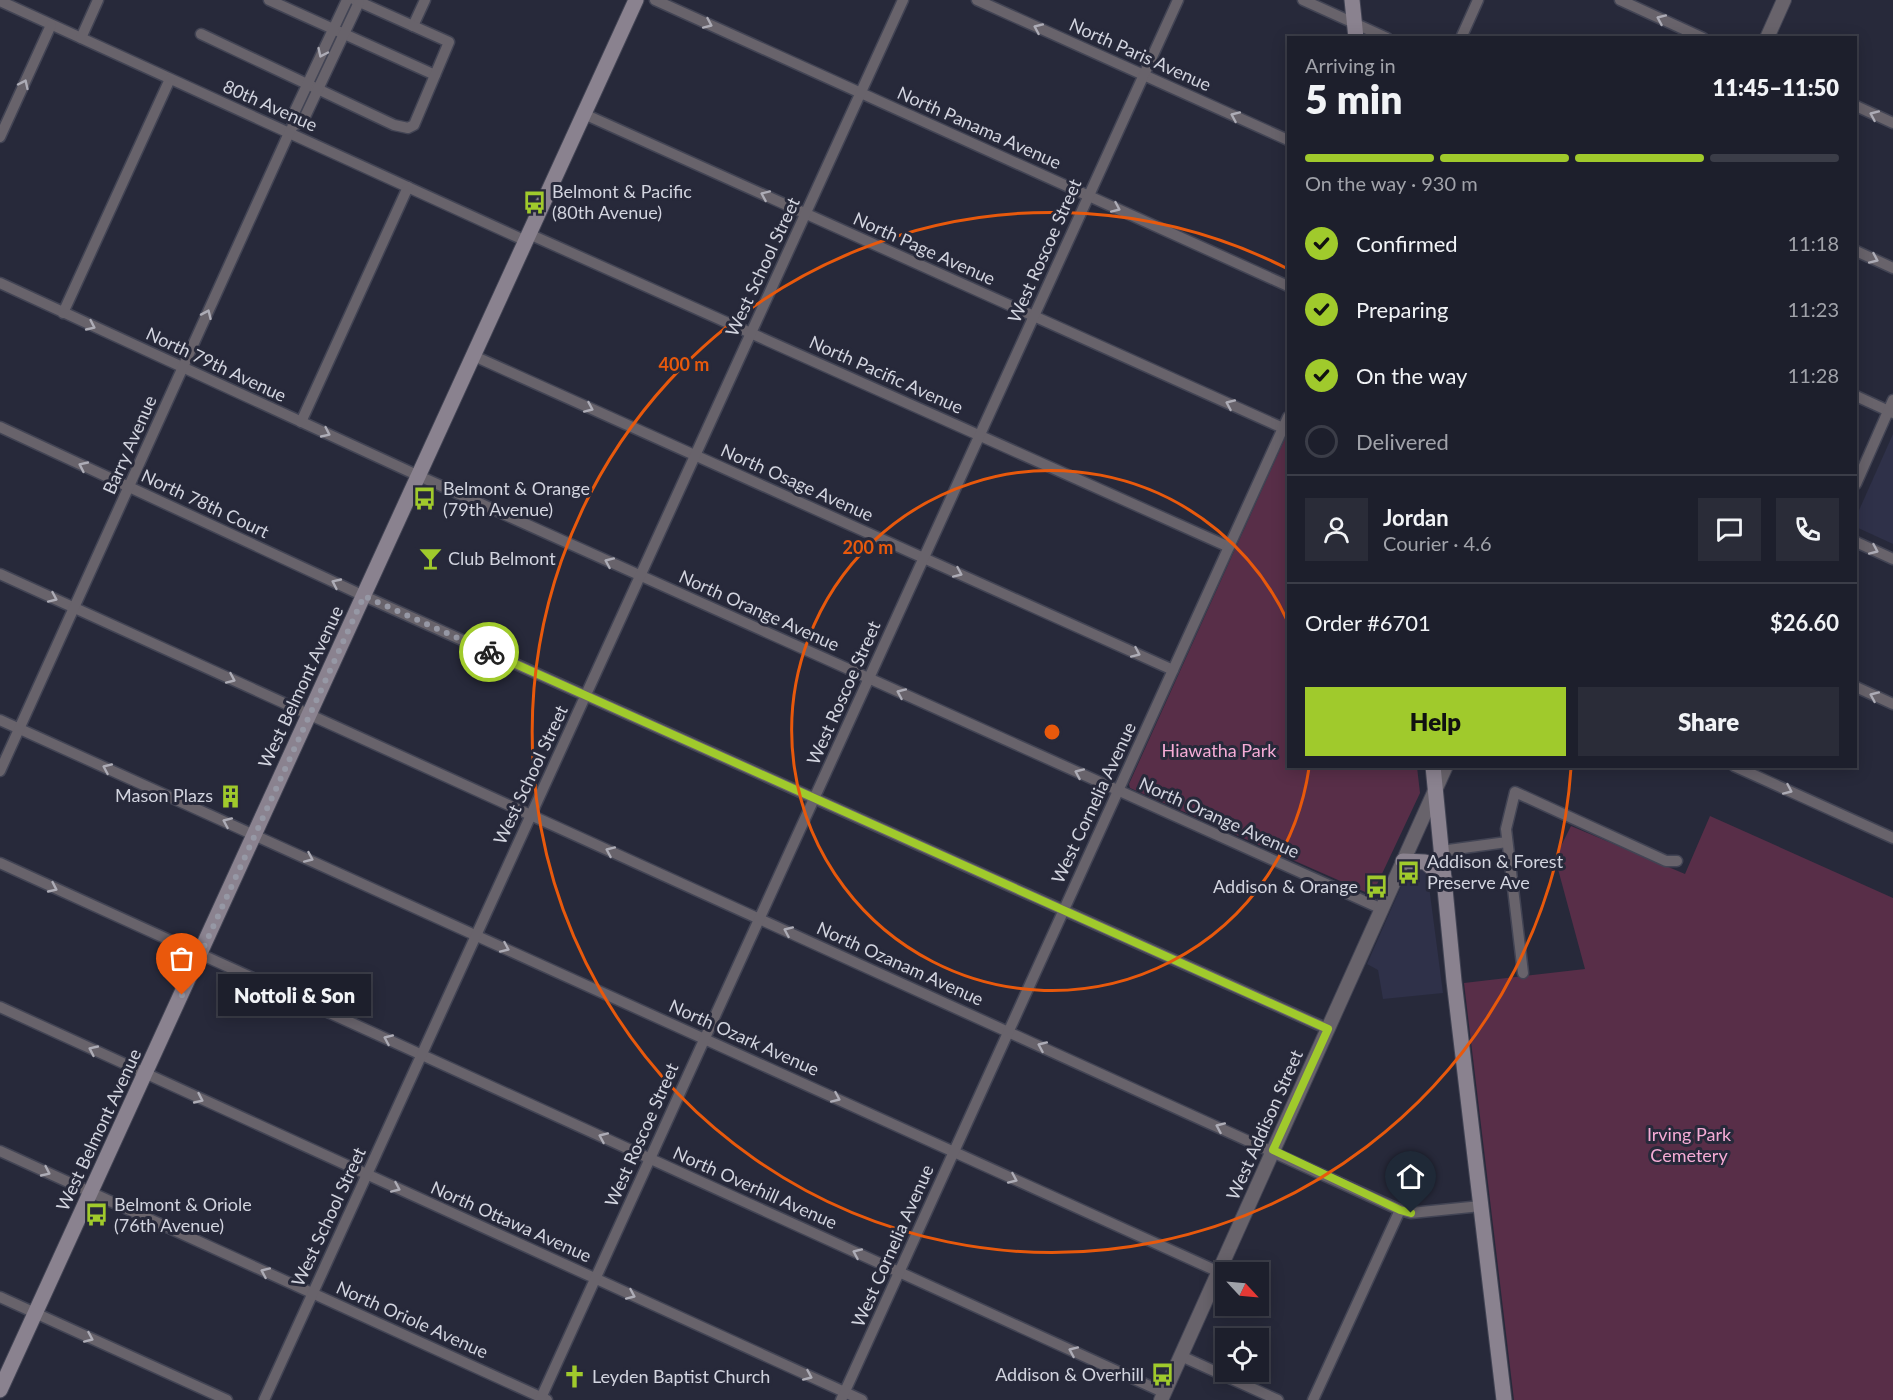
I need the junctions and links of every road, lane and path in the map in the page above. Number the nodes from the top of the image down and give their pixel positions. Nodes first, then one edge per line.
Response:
1 (98, 0) edge
2 (269, 0) edge
3 (347, 0) edge
4 (425, 0) edge
5 (636, 0) edge
6 (655, 0) edge
7 (903, 0) edge
8 (977, 0) edge
9 (1178, 0) edge
10 (1303, 0) edge
11 (1352, 0) edge
12 (1478, 0) edge
13 (1620, 0) edge
14 (1784, 0) edge
15 (0, 1) edge
16 (357, 1) edge
17 (51, 25) junction
18 (413, 26) junction
19 (332, 30) junction
20 (1355, 30) edge
21 (201, 34) dead end
22 (344, 35) junction
23 (1379, 36) edge
24 (1462, 36) edge
25 (1699, 36) edge
26 (1768, 36) edge
27 (81, 38) junction
28 (435, 75) junction
29 (1144, 75) junction
30 (170, 78) junction
31 (307, 83) junction
32 (319, 89) junction
33 (861, 93) junction
34 (1857, 106) edge
35 (584, 114) junction
36 (1893, 123) edge
37 (291, 129) junction
38 (0, 137) edge
39 (1287, 140) edge
40 (408, 187) junction
41 (1089, 196) junction
42 (805, 214) junction
43 (528, 237) junction
44 (1857, 251) edge
45 (1893, 268) edge
46 (0, 284) edge
47 (1287, 286) edge
48 (63, 313) junction
49 (1034, 316) junction
50 (751, 333) junction
51 (474, 356) junction
52 (183, 368) junction
53 (1857, 396) edge
54 (1893, 400) edge
55 (1891, 412) edge
56 (1287, 419) edge
57 (301, 422) junction
58 (0, 427) edge
59 (1283, 428) junction
60 (980, 435) junction
61 (695, 456) junction
62 (419, 476) junction
63 (1857, 482) edge
64 (129, 487) junction
65 (1857, 542) edge
66 (1229, 547) junction
67 (924, 558) junction
68 (1893, 559) edge
69 (0, 574) edge
70 (640, 576) junction
71 (364, 596) junction
72 (75, 608) junction
73 (1173, 670) junction
74 (869, 679) junction
75 (1857, 687) edge
76 (586, 695) junction
77 (1893, 704) edge
78 (310, 715) junction
79 (0, 720) edge
80 (20, 729) junction
81 (1433, 768) edge
82 (1445, 768) edge
83 (1738, 768) edge
84 (0, 771) edge
85 (1118, 791) junction
86 (1435, 793) junction
87 (814, 798) junction
88 (531, 815) junction
89 (255, 834) junction
90 (1893, 838) edge
91 (1507, 842) junction
92 (1441, 850) junction
93 (1403, 861) junction
94 (1677, 861) dead end
95 (0, 863) edge
96 (1444, 878) junction
97 (1382, 909) junction
98 (1064, 910) junction
99 (759, 918) junction
100 (476, 935) junction
101 (200, 955) junction
102 (1523, 973) dead end
103 (0, 1007) edge
104 (1328, 1029) junction
105 (1009, 1031) junction
106 (705, 1038) junction
107 (422, 1054) junction
108 (146, 1074) junction
109 (1273, 1150) junction
110 (0, 1151) edge
111 (954, 1152) junction
112 (650, 1158) junction
113 (367, 1175) junction
114 (92, 1193) junction
115 (1482, 1206) junction
116 (1400, 1210) junction
117 (1223, 1262) edge
118 (1215, 1270) edge
119 (899, 1272) junction
120 (595, 1278) junction
121 (1215, 1281) edge
122 (313, 1293) junction
123 (0, 1297) edge
124 (36, 1313) junction
125 (1181, 1356) junction
126 (0, 1390) edge
127 (843, 1396) edge
128 (1163, 1396) edge
129 (543, 1399) edge
130 (227, 1400) edge
131 (264, 1400) edge
132 (862, 1400) edge
133 (1278, 1400) edge
134 (1313, 1400) edge
135 (1504, 1400) edge

1 - 27 street
2 - 19 street
3 - 19 street
4 - 18 street
5 - 35 main road, West Belmont Avenue
6 -> 33 street, North Panama Avenue
7 - 33 street, West School Street
29 -> 8 street, North Paris Avenue
9 - 29 street, West Roscoe Street
10 - 20 street
11 - 20 main road
12 - 24 street
25 -> 13 street
14 - 26 street
15 - 17 street, 80th Avenue
16 - 18 street
16 - 22 street
17 - 27 street, 80th Avenue
38 -> 17 street
18 - 28 street
19 - 22 street
19 -> 31 street
20 - 23 street
21 - 31 street
22 - 28 street
22 - 32 street
27 - 30 street, 80th Avenue
28 - 32 street
39 -> 29 street, North Paris Avenue
29 - 41 street, West Roscoe Street
30 - 37 street, 80th Avenue
30 - 48 street
31 - 32 street
31 - 37 street
32 - 37 street
33 - 41 street, North Panama Avenue
33 - 42 street, West School Street
36 -> 34 street
42 -> 35 street, North Page Avenue
35 - 43 main road, West Belmont Avenue
37 - 40 street, 80th Avenue
52 -> 37 street, Barry Avenue
40 - 43 street, 80th Avenue
40 - 57 street
41 -> 47 street, North Panama Avenue
41 - 49 street, West Roscoe Street
42 - 49 street, North Page Avenue
42 - 50 street, West School Street
43 - 50 street, North Pacific Avenue
43 - 51 main road, West Belmont Avenue
44 -> 45 street
46 - 48 street, North 79th Avenue
48 -> 52 street, North 79th Avenue
59 -> 49 street, North Page Avenue
49 - 60 street, West Roscoe Street
50 - 60 street, North Pacific Avenue
50 - 61 street, West School Street
51 -> 61 street, North Osage Avenue
51 - 62 main road, West Belmont Avenue
52 - 57 street, North 79th Avenue
52 - 64 street, Barry Avenue
53 - 55 street
54 - 55 street
55 - 63 street
56 - 59 street, West Cornelia Avenue
57 -> 62 street, North 79th Avenue
64 -> 58 street, North 78th Court
59 - 66 street, West Cornelia Avenue
60 - 66 street, North Pacific Avenue
60 - 67 street, West Roscoe Street
61 - 67 street, North Osage Avenue
61 - 70 street, West School Street
70 -> 62 street, North Orange Avenue
62 - 71 main road, West Belmont Avenue
71 -> 64 street, North 78th Court
64 - 72 street, Barry Avenue
65 -> 68 street
66 - 73 street, West Cornelia Avenue
67 -> 73 street, North Osage Avenue
67 - 74 street, West Roscoe Street
69 -> 72 street, North Ozanam Avenue
70 - 74 street, North Orange Avenue
70 - 76 street, West School Street
71 - 76 street, North 78th Court
71 - 78 main road, West Belmont Avenue
72 -> 78 street, North Ozanam Avenue
72 - 80 street, Barry Avenue
73 - 85 street, West Cornelia Avenue
85 -> 74 street, North Orange Avenue
74 - 87 street, West Roscoe Street
77 -> 75 street
76 - 87 street, North 78th Court
76 - 88 street, West School Street
78 - 88 street, North Ozanam Avenue
78 - 89 main road, West Belmont Avenue
79 - 80 street, North Ozark Avenue
80 - 84 street, Barry Avenue
89 -> 80 street, North Ozark Avenue
81 - 86 main road
82 - 86 street, West Addison Street
83 -> 90 street
85 - 97 street, North Orange Avenue
85 - 98 street, West Cornelia Avenue
86 - 92 main road
86 - 93 street, West Addison Street
87 - 98 street, North 78th Court
87 - 99 street, West Roscoe Street
99 -> 88 street, North Ozanam Avenue
88 - 100 street, West School Street
89 -> 100 street, North Ozark Avenue
89 - 101 main road, West Belmont Avenue
91 - 92 street
91 - 94 street
91 - 102 street
92 - 96 main road
93 - 96 main road
93 - 97 street, West Addison Street
95 -> 101 street, North Overhill Avenue
96 - 115 main road
97 - 104 street, West Addison Street
98 - 104 street, North 78th Court
98 - 105 street, West Cornelia Avenue
105 -> 99 street, North Ozanam Avenue
99 - 106 street, West Roscoe Street
100 -> 106 street, North Ozark Avenue
100 - 107 street, West School Street
107 -> 101 street, North Overhill Avenue
101 - 108 main road, West Belmont Avenue
108 -> 103 street, North Ottawa Avenue
104 - 109 street, West Addison Street
109 -> 105 street, North Ozanam Avenue
105 - 111 street, West Cornelia Avenue
106 -> 111 street, North Ozark Avenue
106 - 112 street, West Roscoe Street
112 -> 107 street, North Overhill Avenue
107 - 113 street, West School Street
108 -> 113 street, North Ottawa Avenue
108 - 114 main road, West Belmont Avenue
109 - 116 street, North Ozanam Avenue
109 - 117 street, West Addison Street
110 -> 114 street, North Oriole Avenue
111 -> 118 street, North Ozark Avenue
111 - 119 street, West Cornelia Avenue
119 -> 112 street, North Overhill Avenue
112 - 120 street, West Roscoe Street
113 -> 120 street, North Ottawa Avenue
113 - 122 street, West School Street
122 -> 114 street, North Oriole Avenue
114 - 124 main road, West Belmont Avenue
115 - 116 street, North Ozanam Avenue
115 - 135 main road
116 - 134 street
119 - 127 street, West Cornelia Avenue
128 -> 119 street, North Overhill Avenue
120 -> 127 street, North Ottawa Avenue
120 - 129 street, West Roscoe Street
121 - 125 street, West Addison Street
122 - 129 street, North Oriole Avenue
122 - 131 street, West School Street
123 - 124 street
124 - 126 main road, West Belmont Avenue
124 -> 130 street
125 - 128 street, West Addison Street
125 - 133 street
127 - 132 street, North Ottawa Avenue

